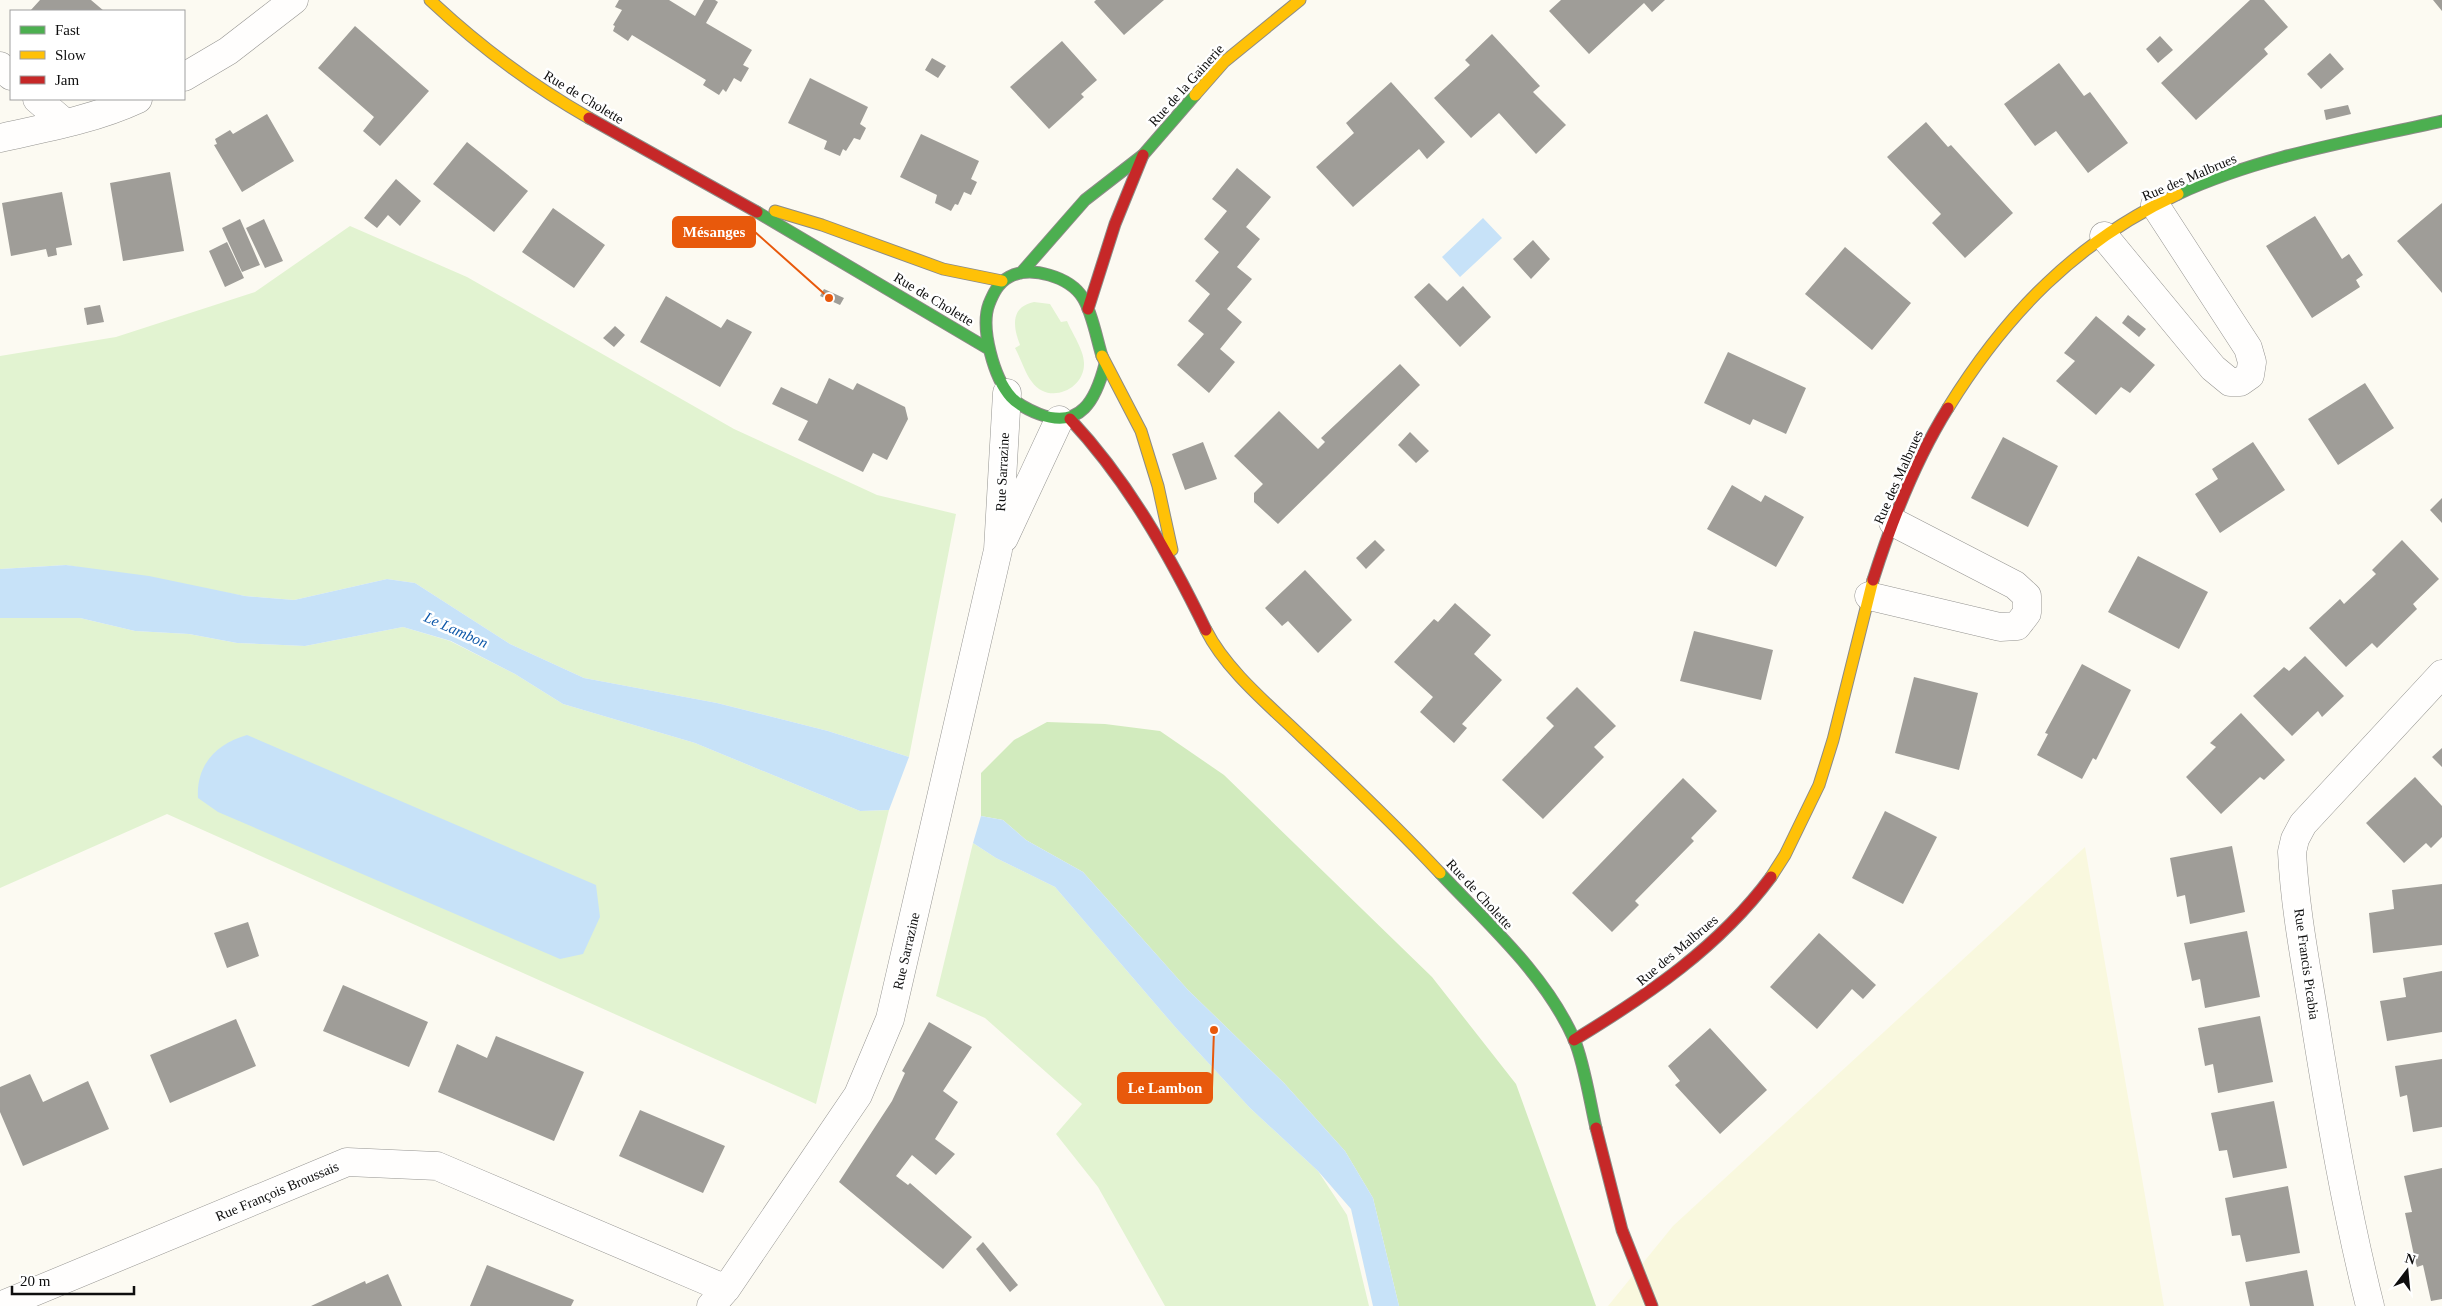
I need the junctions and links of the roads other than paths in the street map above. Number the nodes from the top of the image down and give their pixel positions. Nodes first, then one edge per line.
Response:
1 (294, 0) edge
2 (430, 0) edge
3 (1300, 0) edge
4 (0, 66) edge
5 (10, 75) edge
6 (185, 76) edge
7 (38, 100) edge
8 (136, 100) edge
9 (2442, 121) edge
10 (65, 124) junction
11 (0, 138) edge
12 (1143, 155) junction
13 (736, 200) junction
14 (2155, 205) junction
15 (2104, 236) junction
16 (1021, 273) junction
17 (1002, 281) junction
18 (1088, 309) junction
19 (987, 348) junction
20 (1105, 364) junction
21 (1007, 393) junction
22 (1064, 419) junction
23 (1893, 522) junction
24 (998, 550) junction
25 (1176, 568) junction
26 (1868, 596) junction
27 (2442, 674) edge
28 (1574, 1040) junction
29 (718, 1298) edge
30 (0, 1306) edge
31 (1652, 1306) edge
32 (2370, 1306) edge

1 - 6 street
2 - 13 street, Rue de Cholette
3 - 12 street, Rue de la Gainerie
4 - 5 street
7 - 10 street
8 - 10 street
9 - 14 street, Rue des Malbrues
10 - 11 street
12 - 16 street, Rue de la Gainerie
12 - 18 street, Rue de la Gainerie
13 - 17 street, Rue de Cholette
13 - 19 street, Rue de Cholette
14 - 15 street, Rue des Malbrues
14 - 15 street
15 - 23 street, Rue des Malbrues
16 - 17 street
16 - 18 street
17 - 19 street
18 - 20 street
19 - 21 street
20 - 22 street
20 - 25 street, Rue de Cholette
21 - 22 street
21 - 24 street, Rue Sarrazine
22 - 24 street, Rue Sarrazine
22 - 25 street, Rue de Cholette
23 - 26 street, Rue des Malbrues
23 - 26 street
24 - 29 street, Rue Sarrazine
25 - 28 street, Rue de Cholette
26 - 28 street, Rue des Malbrues
27 - 32 street, Rue Francis Picabia
28 - 31 street, Rue de Cholette
29 - 30 street, Rue François Broussais

